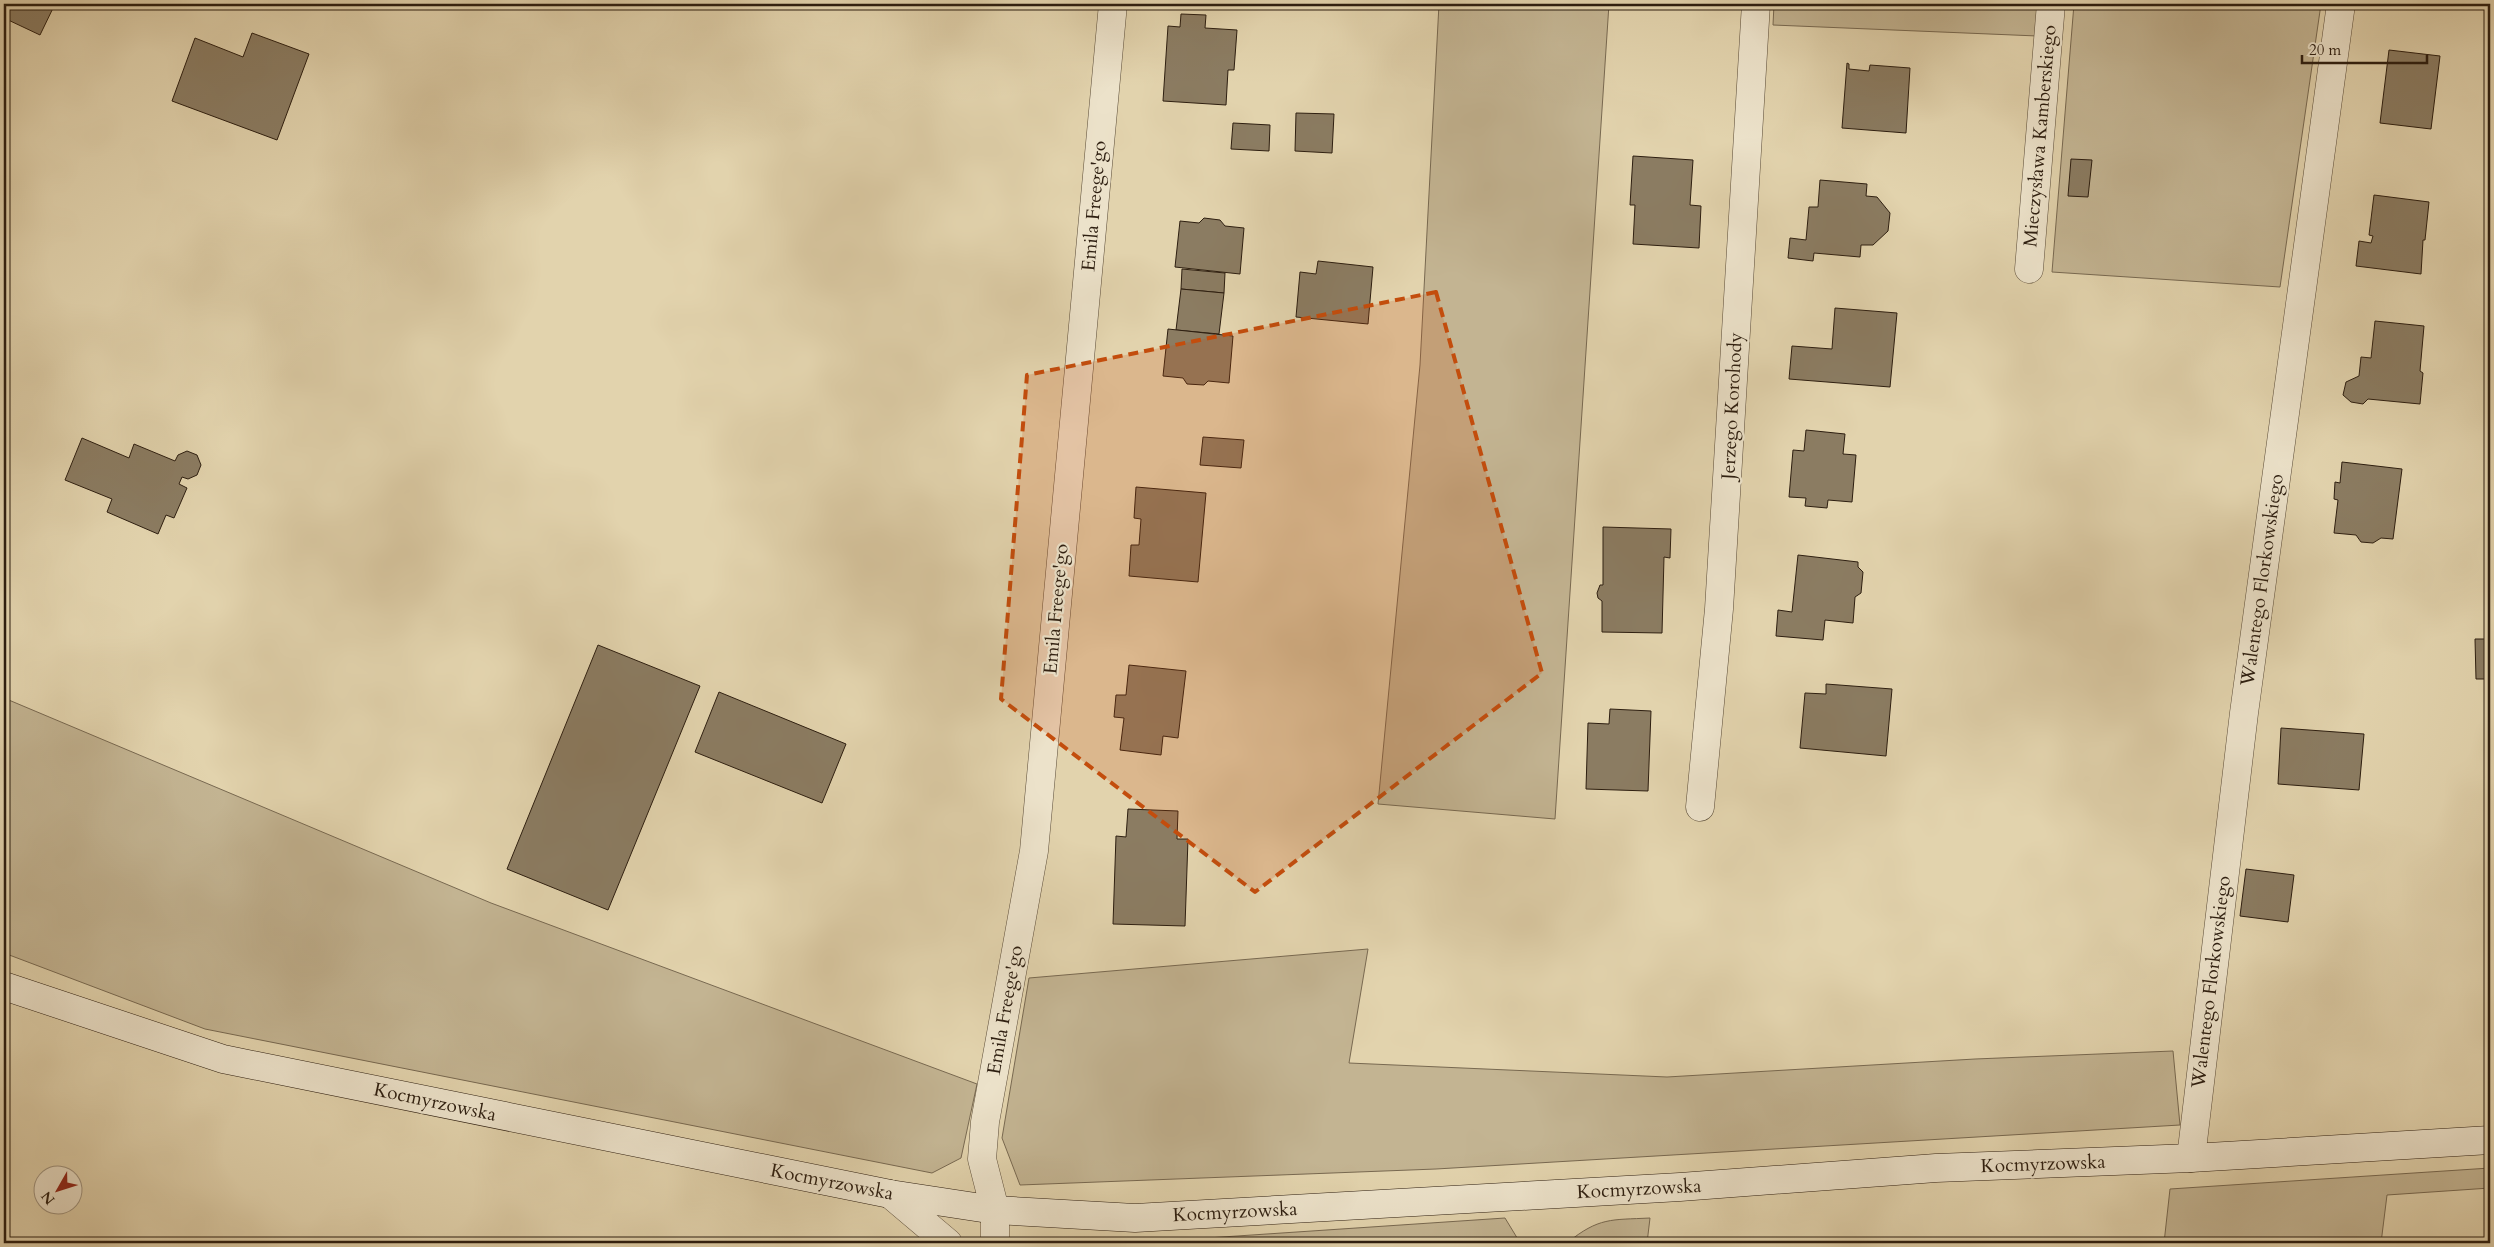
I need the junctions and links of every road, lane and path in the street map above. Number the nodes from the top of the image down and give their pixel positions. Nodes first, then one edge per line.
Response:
1 (1113, 4) edge
2 (1756, 4) edge
3 (2051, 4) edge
4 (2341, 4) edge
5 (2029, 269) dead end
6 (1700, 807) dead end
7 (4, 986) edge
8 (2490, 1140) edge
9 (2191, 1158) junction
10 (890, 1194) junction
11 (994, 1210) junction
12 (948, 1243) edge
13 (995, 1243) edge

1 - 11 street, Emila Freege'go
2 - 6 street, Jerzego Korohody
3 - 5 street, Mieczysława Kamberskiego
4 - 9 street, Walentego Florkowskiego
7 - 10 street, Kocmyrzowska
8 - 9 street, Kocmyrzowska
9 - 11 street, Kocmyrzowska
10 - 11 street, Kocmyrzowska
10 - 12 street
11 - 13 street, Emila Freege'go

